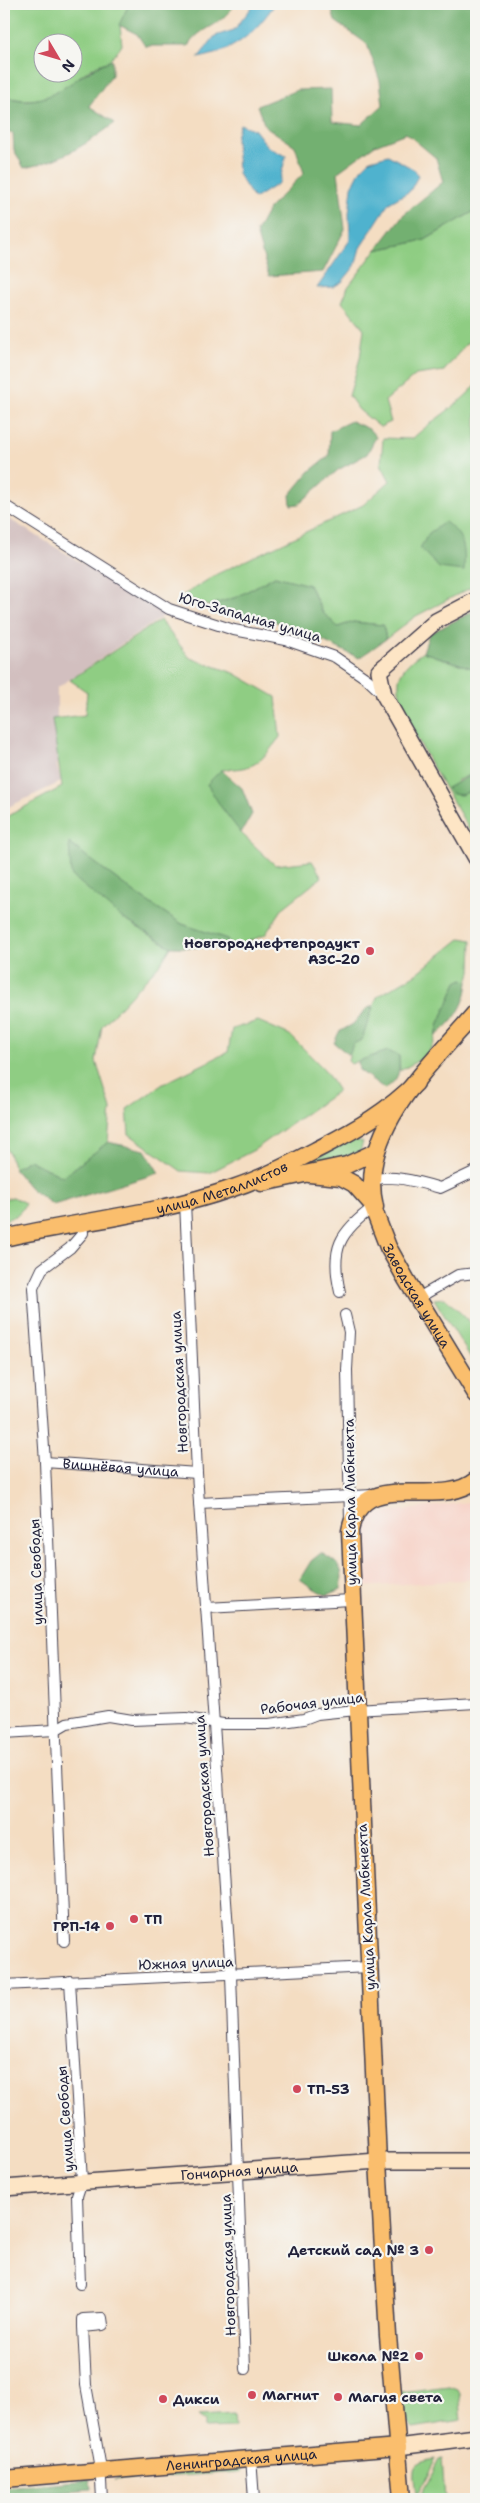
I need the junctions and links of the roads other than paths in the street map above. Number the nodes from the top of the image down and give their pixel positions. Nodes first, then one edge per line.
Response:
1 (4, 505) edge
2 (476, 600) edge
3 (373, 675) junction
4 (476, 858) edge
5 (476, 1012) edge
6 (416, 1083) junction
7 (359, 1128) junction
8 (377, 1148) junction
9 (476, 1171) edge
10 (309, 1174) junction
11 (366, 1185) junction
12 (232, 1189) junction
13 (185, 1202) junction
14 (375, 1212) junction
15 (82, 1223) junction
16 (4, 1238) edge
17 (476, 1273) edge
18 (340, 1292) dead end
19 (418, 1298) junction
20 (345, 1315) dead end
21 (476, 1394) edge
22 (45, 1462) junction
23 (197, 1473) junction
24 (476, 1480) edge
25 (378, 1495) junction
26 (349, 1496) junction
27 (199, 1504) junction
28 (350, 1530) junction
29 (352, 1600) junction
30 (206, 1608) junction
31 (476, 1703) edge
32 (356, 1710) junction
33 (213, 1722) junction
34 (55, 1730) junction
35 (4, 1733) edge
36 (64, 1941) dead end
37 (369, 1967) junction
38 (230, 1975) junction
39 (70, 1981) junction
40 (4, 1985) edge
41 (378, 2161) junction
42 (476, 2161) edge
43 (239, 2170) junction
44 (82, 2181) junction
45 (4, 2188) edge
46 (80, 2284) dead end
47 (83, 2327) dead end
48 (245, 2369) dead end
49 (476, 2437) edge
50 (398, 2446) junction
51 (251, 2458) junction
52 (100, 2470) junction
53 (4, 2479) edge
54 (102, 2499) edge
55 (254, 2499) edge
56 (402, 2499) edge

1 - 3 street, Юго-Западная улица
2 - 3 street
3 - 4 street
5 - 6 main road
6 - 7 main road, улица Металлистов
6 - 8 main road, Заводская улица
7 - 8 main road
7 - 12 main road, улица Металлистов
8 - 10 main road
8 - 11 main road, Заводская улица
9 - 11 street
10 - 11 main road
10 - 12 main road
11 - 14 main road, Заводская улица
12 - 13 main road, улица Металлистов
13 - 15 main road, улица Металлистов
13 - 23 street, Новгородская улица
14 - 18 street
14 - 19 main road, Заводская улица
15 - 16 main road, улица Металлистов
15 - 22 street, улица Свободы
17 - 19 street
19 - 21 main road, Заводская улица
20 - 26 street, улица Карла Либкнехта
22 - 23 street, Вишнёвая улица
22 - 34 street, улица Свободы
23 - 27 street, Новгородская улица
24 - 25 main road
25 - 26 street
25 - 28 main road
26 - 27 street
26 - 28 street, улица Карла Либкнехта
27 - 30 street, Новгородская улица
28 - 29 main road, улица Карла Либкнехта
29 - 30 street
29 - 32 main road, улица Карла Либкнехта
30 - 33 street, Новгородская улица
31 - 32 street, Рабочая улица
32 - 33 street, Рабочая улица
32 - 37 main road, улица Карла Либкнехта
33 - 34 street, Рабочая улица
33 - 38 street, Новгородская улица
34 - 35 street, Рабочая улица
34 - 36 street, улица Свободы
37 - 38 street, Южная улица
37 - 41 main road, улица Карла Либкнехта
38 - 39 street, Южная улица
38 - 43 street, Новгородская улица
39 - 40 street, Южная улица
39 - 44 street, улица Свободы
41 - 42 street, Гончарная улица
41 - 43 street, Гончарная улица
41 - 50 main road, улица Карла Либкнехта
43 - 44 street, Гончарная улица
43 - 48 street, Новгородская улица
44 - 45 street, Гончарная улица
44 - 46 street, улица Свободы
47 - 52 street
49 - 50 street, Ленинградская улица
50 - 51 main road, Ленинградская улица
50 - 56 main road, улица Карла Либкнехта
51 - 52 main road, Ленинградская улица
51 - 55 street
52 - 53 main road, Ленинградская улица
52 - 54 street

